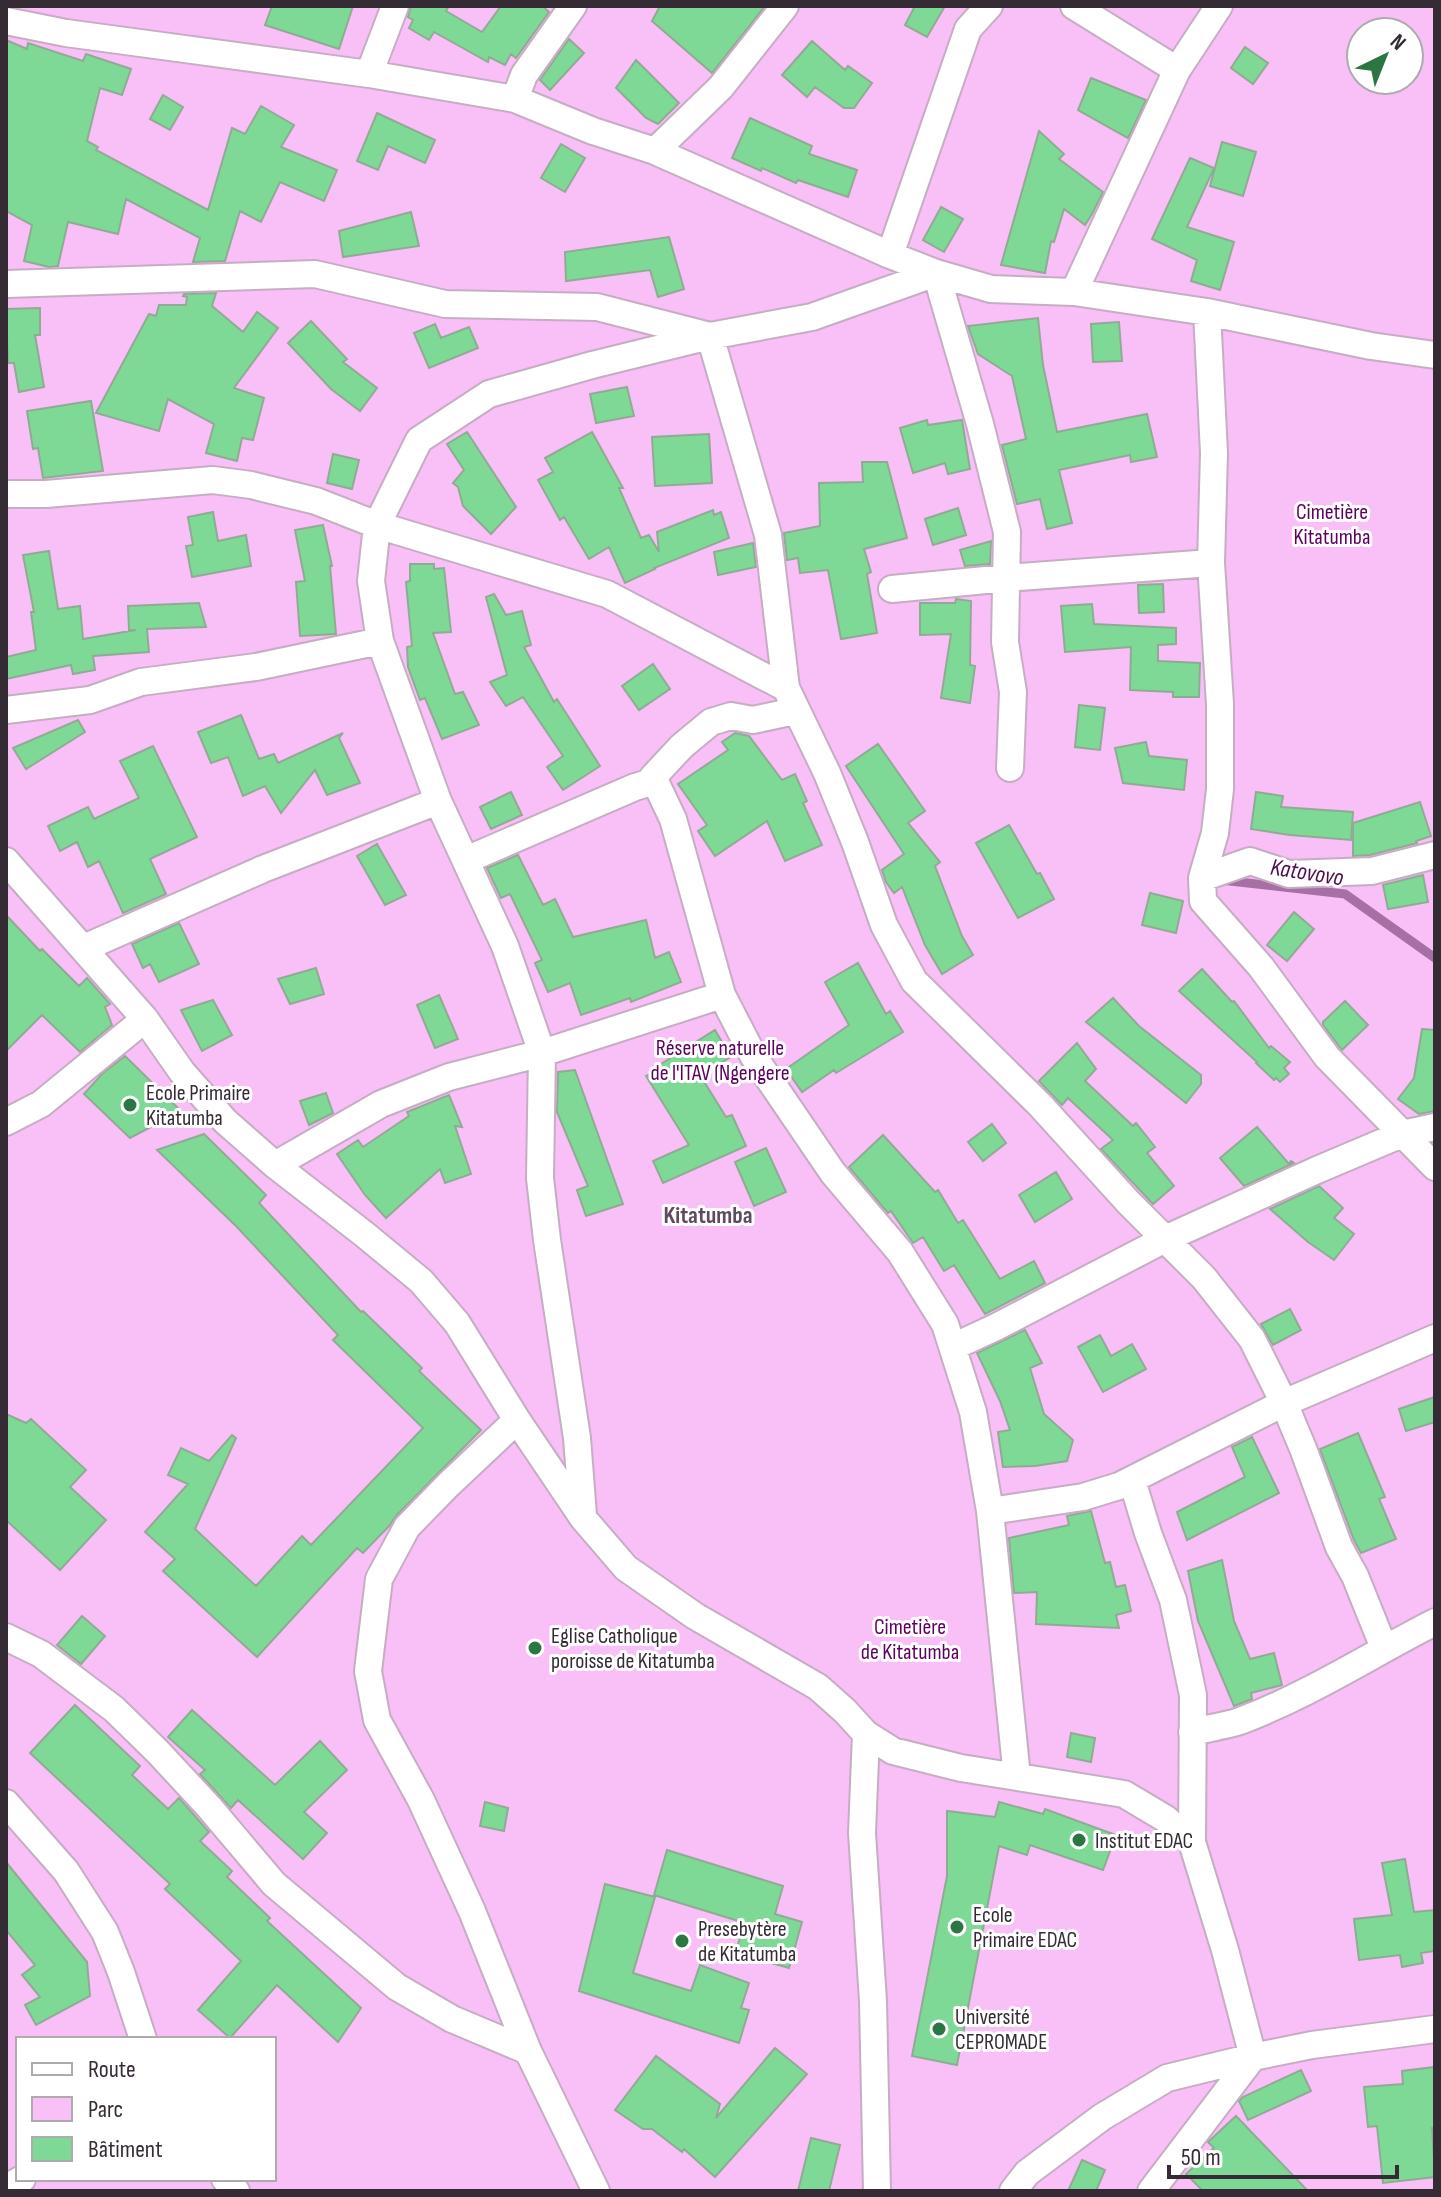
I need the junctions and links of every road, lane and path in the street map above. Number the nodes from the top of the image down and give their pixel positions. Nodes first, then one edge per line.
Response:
1 (395, 6) edge
2 (573, 6) edge
3 (785, 6) edge
4 (989, 6) edge
5 (1074, 6) edge
6 (1219, 6) edge
7 (6, 21) edge
8 (1177, 70) junction
9 (369, 74) junction
10 (515, 99) junction
11 (655, 151) junction
12 (890, 255) junction
13 (936, 273) junction
14 (6, 284) edge
15 (1074, 292) junction
16 (1207, 312) junction
17 (710, 336) junction
18 (1435, 355) edge
19 (6, 494) edge
20 (377, 525) junction
21 (1211, 563) junction
22 (1007, 578) junction
23 (892, 589) dead end
24 (380, 641) junction
25 (790, 699) junction
26 (6, 710) edge
27 (1010, 768) dead end
28 (655, 781) junction
29 (438, 801) junction
30 (1435, 855) edge
31 (466, 860) junction
32 (6, 861) edge
33 (1202, 887) junction
34 (84, 948) junction
35 (722, 995) junction
36 (145, 1019) junction
37 (542, 1053) junction
38 (6, 1122) edge
39 (1435, 1127) edge
40 (1402, 1134) junction
41 (275, 1165) junction
42 (1435, 1167) edge
43 (1165, 1239) junction
44 (1435, 1338) edge
45 (953, 1347) junction
46 (1284, 1403) junction
47 (517, 1420) junction
48 (1132, 1480) junction
49 (990, 1511) junction
50 (583, 1518) junction
51 (1435, 1622) edge
52 (6, 1637) edge
53 (1384, 1648) junction
54 (1192, 1732) junction
55 (866, 1734) junction
56 (1017, 1777) junction
57 (6, 1803) edge
58 (1192, 1842) junction
59 (1435, 2029) edge
60 (142, 2037) edge
61 (528, 2051) junction
62 (1253, 2057) junction
63 (596, 2191) edge
64 (877, 2191) edge
65 (1013, 2191) edge
66 (1151, 2191) edge

1 - 9 street
2 - 10 street
3 - 11 street
4 - 12 street
5 - 8 street
6 - 8 street
7 - 9 street
8 - 15 street
9 - 10 street
10 - 11 street
11 - 12 street
12 - 13 street
13 - 15 street
13 - 17 street
13 - 22 street
14 - 17 street
15 - 16 street
16 - 18 street
16 - 21 street
17 - 20 street
17 - 25 street
19 - 20 street
20 - 24 street
20 - 25 street
21 - 22 street
21 - 33 street
22 - 23 street
22 - 27 street
24 - 26 street
24 - 29 street
25 - 28 street
25 - 43 street
28 - 31 street
28 - 35 street
29 - 31 street
29 - 34 street
30 - 33 street
31 - 37 street
32 - 34 street
33 - 40 street
34 - 36 street
35 - 37 street
35 - 45 street
36 - 38 street
36 - 41 street
37 - 41 street
37 - 50 street
39 - 40 street
40 - 42 street
40 - 43 street
41 - 47 street
43 - 45 street
43 - 46 street
44 - 46 street
45 - 49 street
46 - 48 street
46 - 53 street
47 - 50 street
47 - 61 street
48 - 49 street
48 - 54 street
49 - 56 street
50 - 55 street
51 - 53 street
52 - 61 street
53 - 54 street
54 - 58 street
55 - 56 street
55 - 64 street
56 - 58 street
57 - 60 street
58 - 62 street
59 - 62 street
61 - 63 street
62 - 65 street
62 - 66 street

